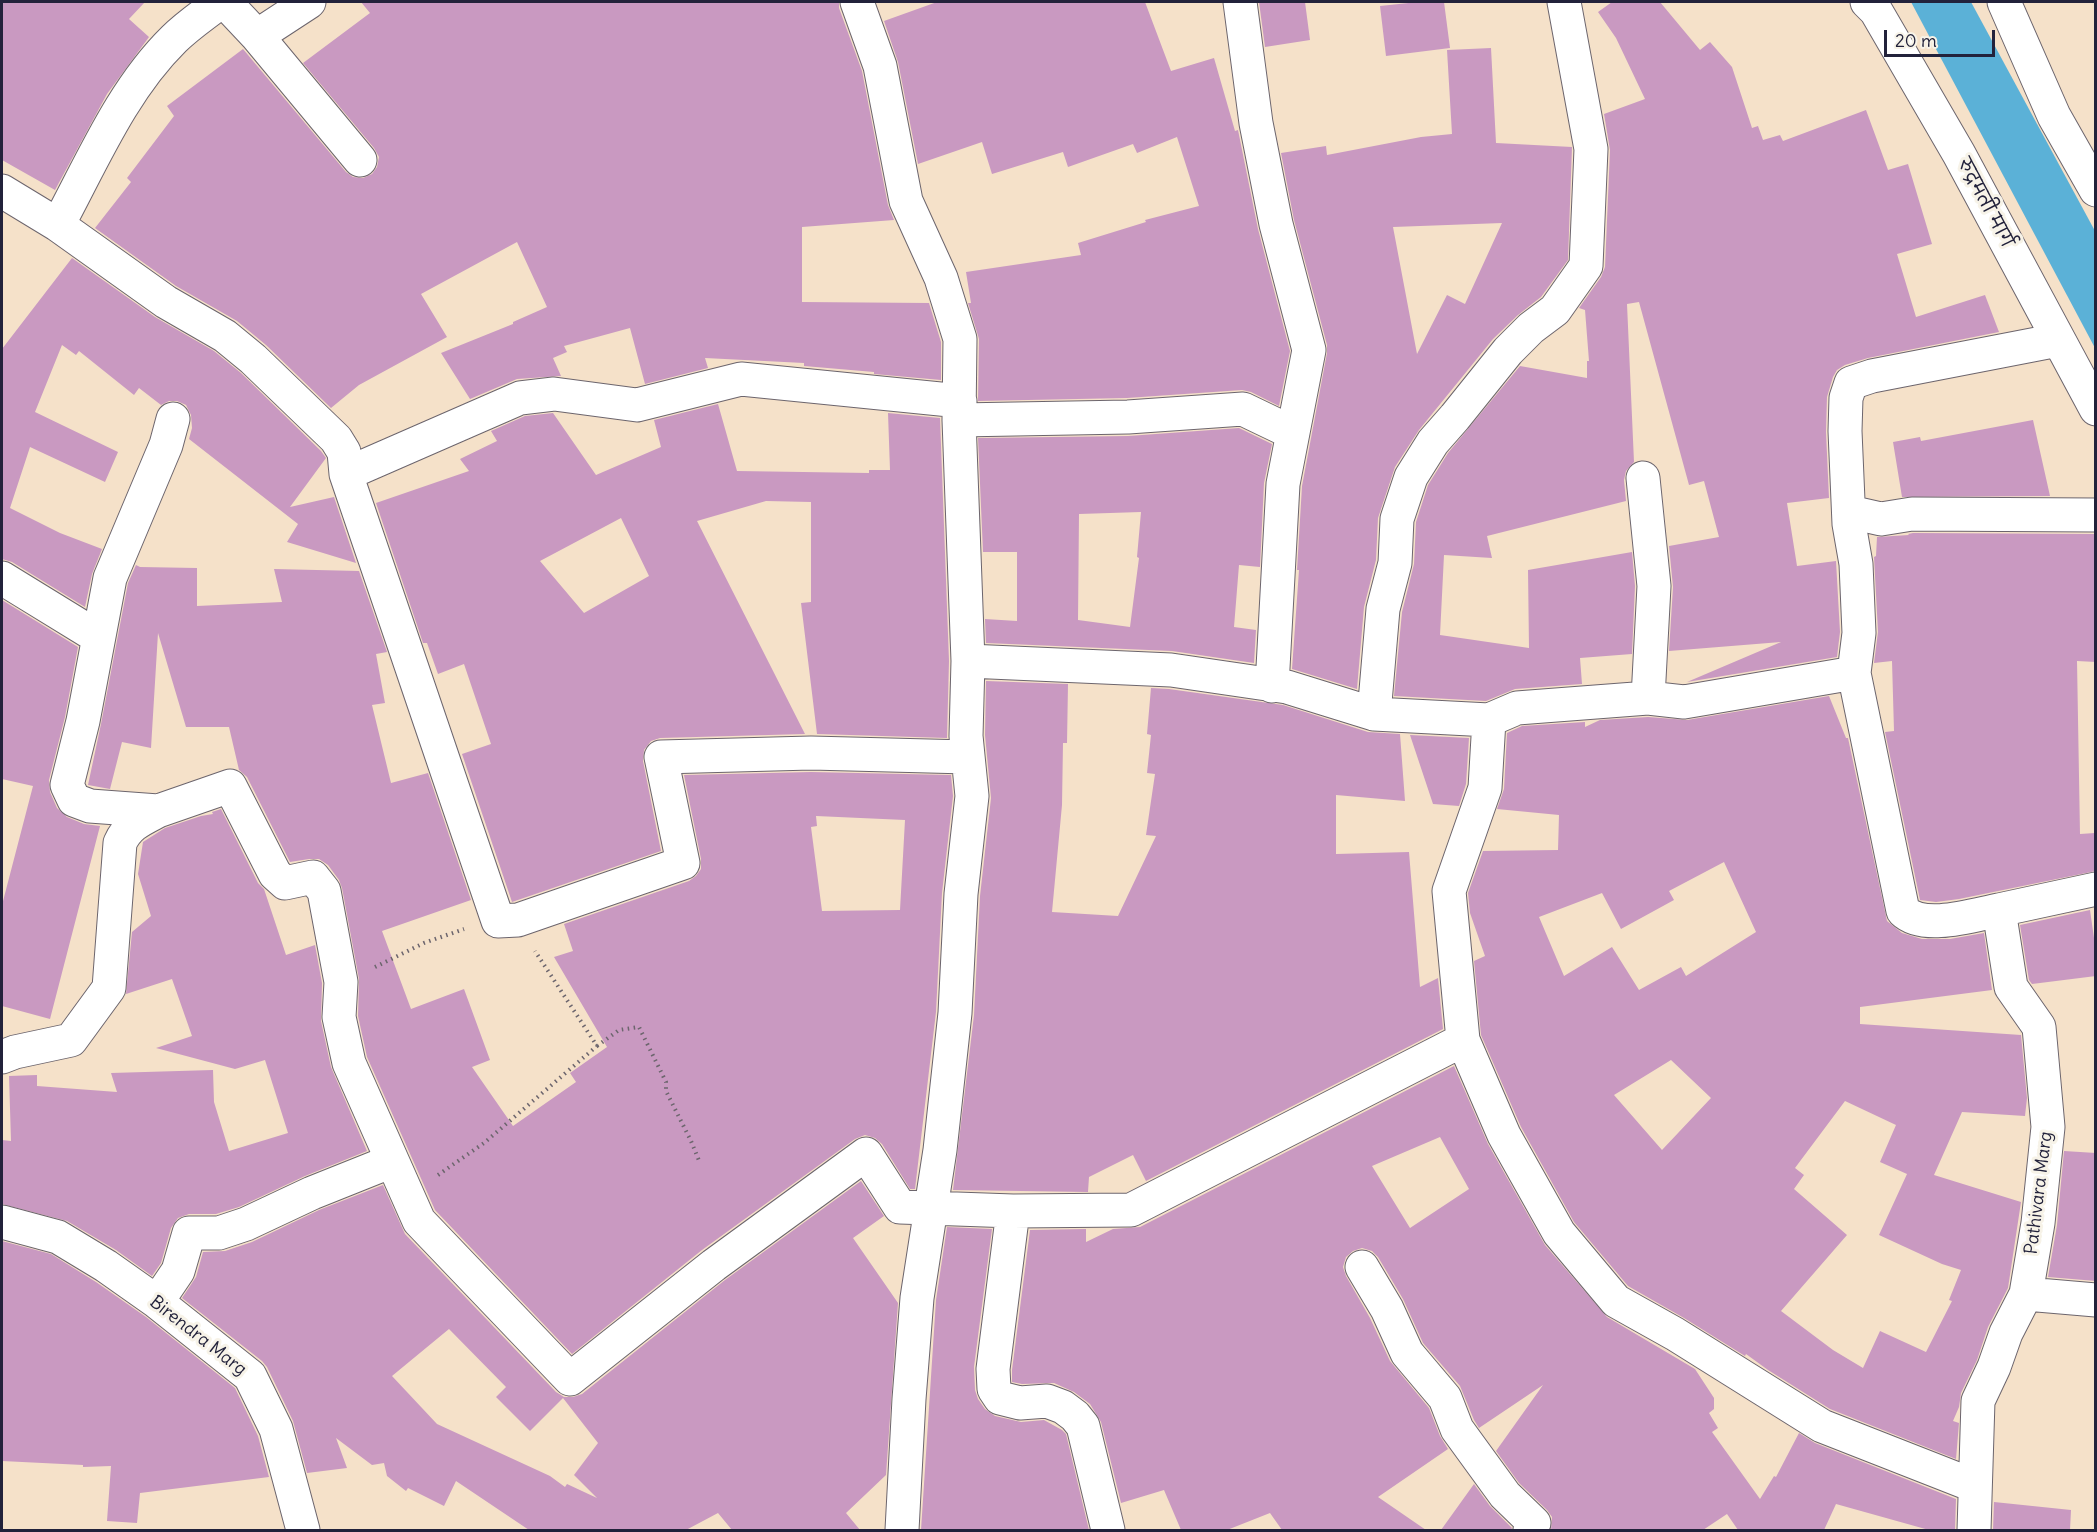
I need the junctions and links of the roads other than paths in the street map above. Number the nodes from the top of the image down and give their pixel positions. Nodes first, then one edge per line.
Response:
1 (220, 2) edge
2 (225, 2) edge
3 (309, 2) edge
4 (857, 2) edge
5 (1240, 2) edge
6 (1564, 2) edge
7 (1868, 2) edge
8 (2004, 2) edge
9 (257, 36) junction
10 (360, 160) dead end
11 (2096, 190) edge
12 (2, 191) edge
13 (58, 225) junction
14 (2058, 340) junction
15 (2096, 409) edge
16 (960, 410) junction
17 (173, 419) dead end
18 (1293, 433) junction
19 (346, 474) junction
20 (1643, 478) dead end
21 (1850, 512) junction
22 (2096, 515) edge
23 (2, 578) edge
24 (98, 637) junction
25 (968, 661) junction
26 (1854, 673) junction
27 (1272, 686) junction
28 (1648, 698) junction
29 (1374, 714) junction
30 (1489, 720) junction
31 (968, 757) junction
32 (158, 811) junction
33 (2096, 889) edge
34 (1999, 910) junction
35 (1463, 1040) junction
36 (2, 1057) edge
37 (392, 1161) junction
38 (931, 1207) junction
39 (1012, 1211) junction
40 (2, 1222) edge
41 (1362, 1267) dead end
42 (2026, 1294) junction
43 (2096, 1300) edge
44 (157, 1302) junction
45 (1975, 1486) junction
46 (303, 1530) edge
47 (902, 1530) edge
48 (1108, 1530) edge
49 (1530, 1530) edge
50 (1974, 1530) edge

1 - 13 street
2 - 9 street
3 - 9 street
4 - 16 street
5 - 18 street
6 - 29 street
7 - 14 street, रुद्रमती मार्ग
8 - 11 street
9 - 10 street
12 - 13 street
13 - 19 street
14 - 15 street, रुद्रमती मार्ग
14 - 21 street
16 - 18 street
16 - 19 street
16 - 25 street
17 - 24 street
18 - 27 street
19 - 31 street
20 - 28 street
21 - 22 street
21 - 26 street
23 - 24 street
24 - 32 street
25 - 27 street
25 - 31 street
26 - 28 street
26 - 34 street
27 - 29 street
28 - 30 street
29 - 30 street
30 - 35 street
31 - 38 street
32 - 36 street
32 - 37 street
33 - 34 street
34 - 42 street, Pathivara Marg
35 - 39 street
35 - 45 street
37 - 38 street
37 - 44 street
38 - 39 street
38 - 47 street
39 - 48 street
40 - 44 street, Birendra Marg
41 - 49 street
42 - 43 street
42 - 45 street, Pathivara Marg
44 - 46 street, Birendra Marg
45 - 50 street, Pathivara Marg

